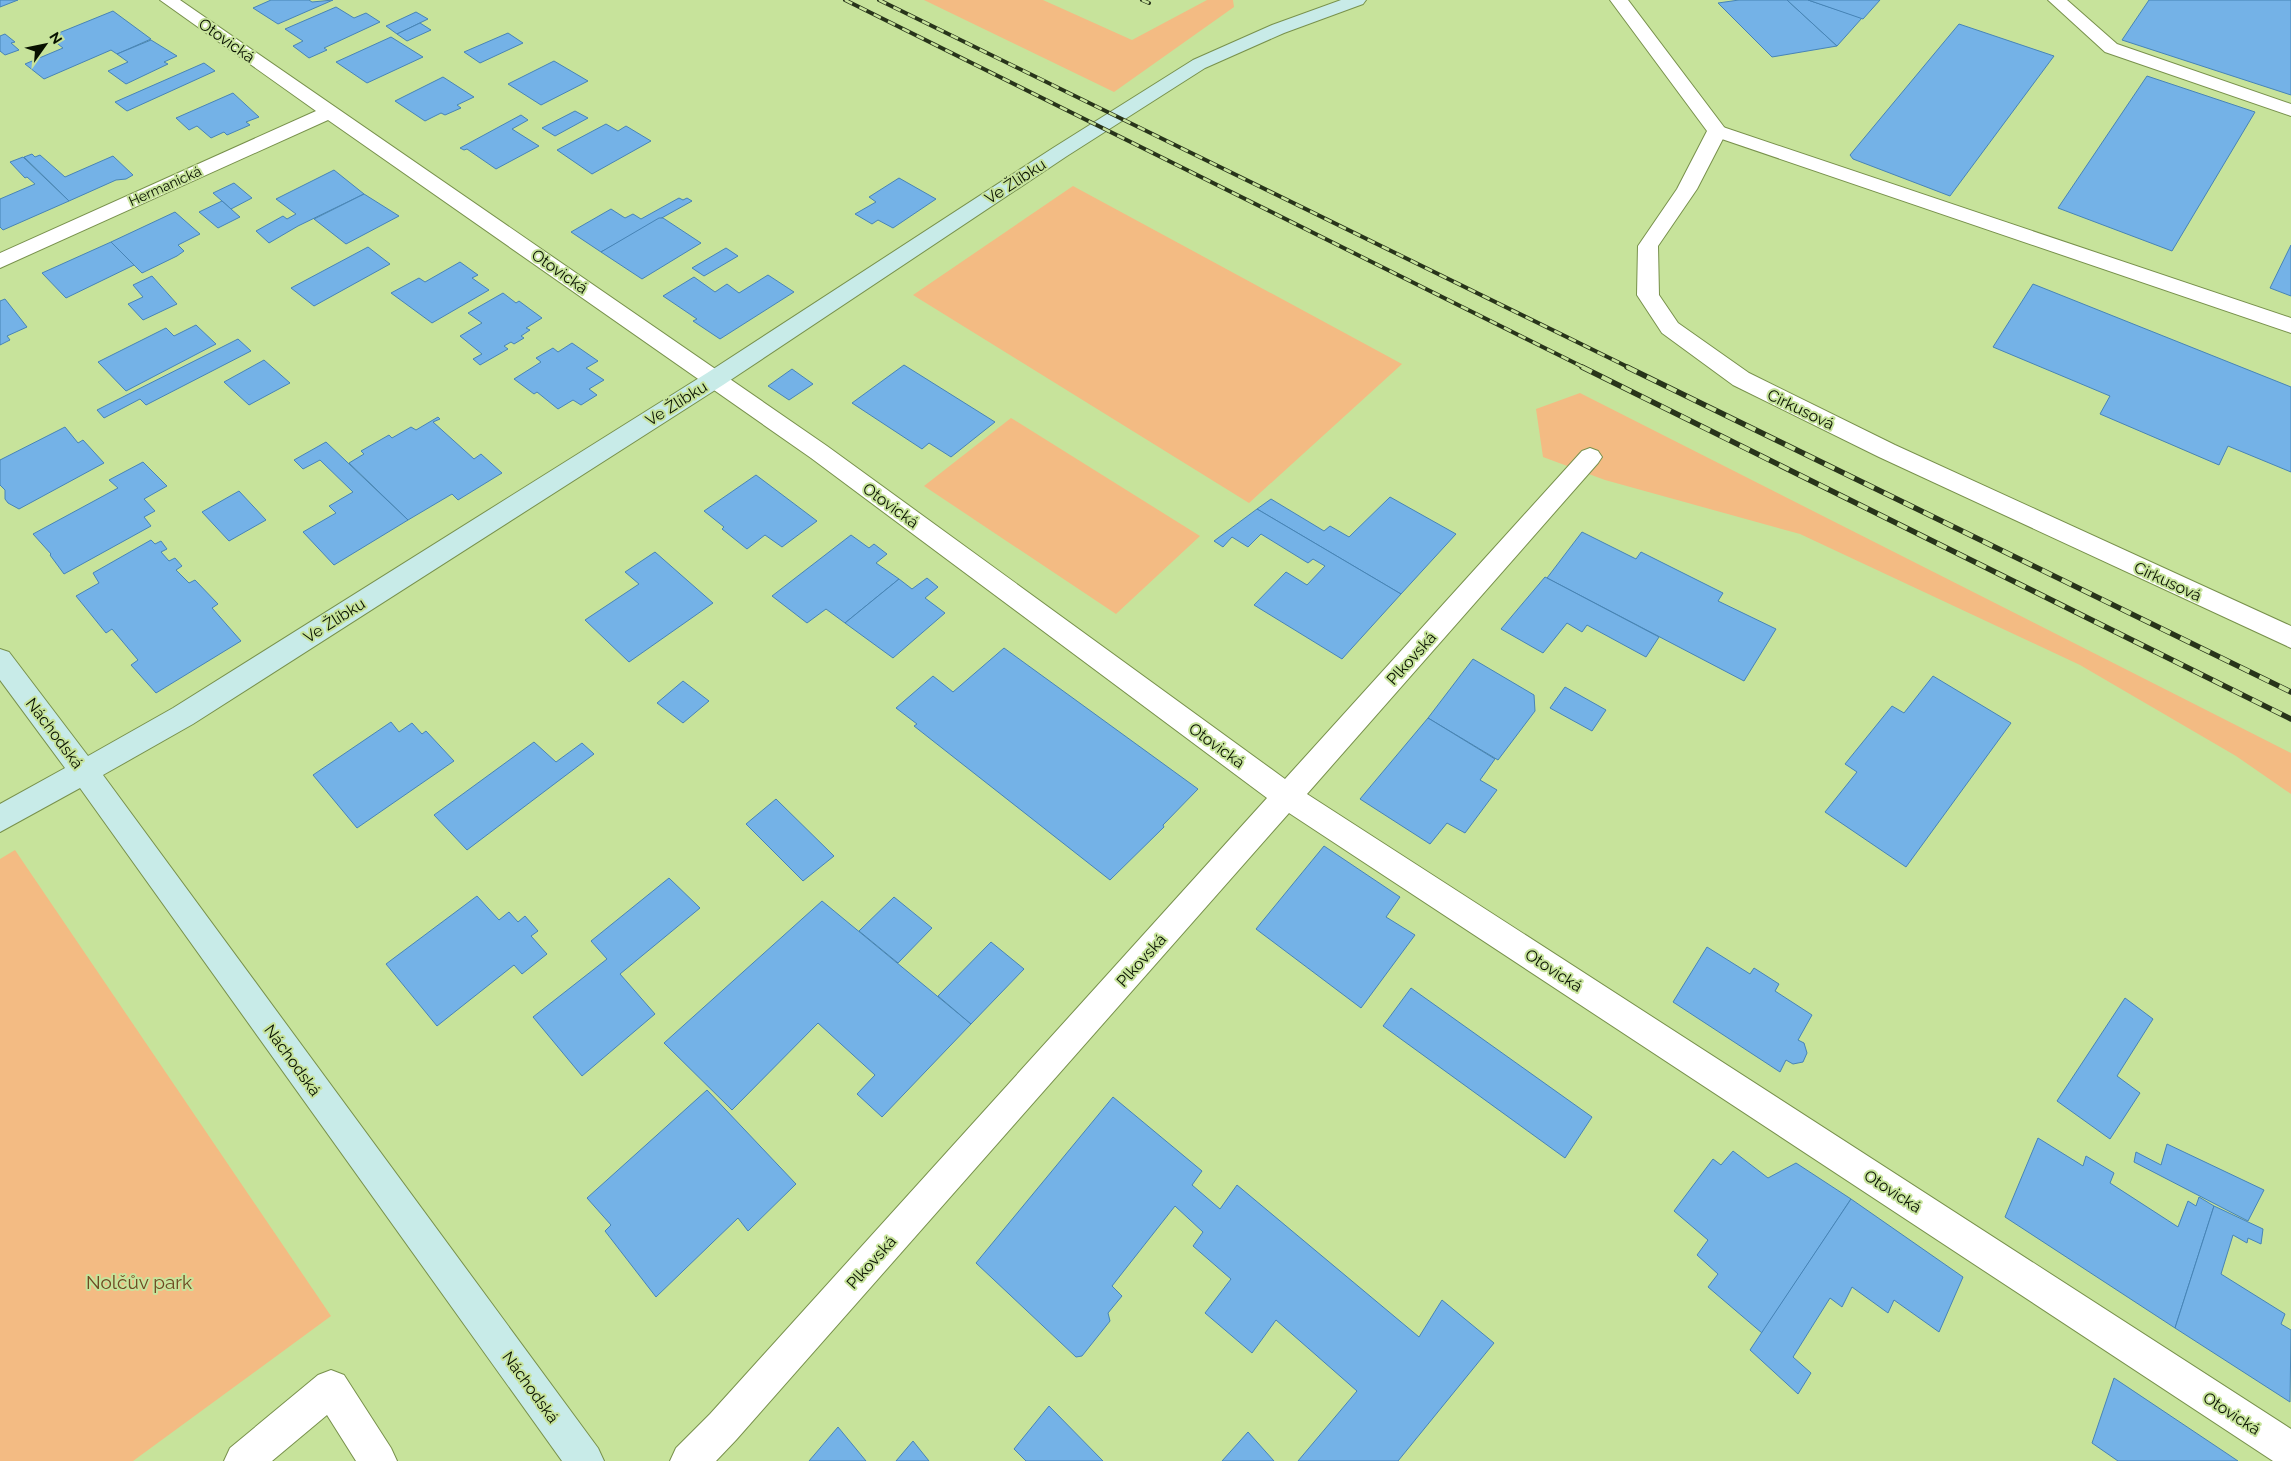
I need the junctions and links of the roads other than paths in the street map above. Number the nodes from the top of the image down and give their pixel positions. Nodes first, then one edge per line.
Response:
1 (169, 0) edge
2 (1357, 0) edge
3 (1619, 0) edge
4 (2056, 0) edge
5 (2291, 110) edge
6 (330, 112) junction
7 (1717, 130) junction
8 (0, 261) edge
9 (2291, 326) edge
10 (715, 379) junction
11 (1590, 457) dead end
12 (2291, 638) edge
13 (0, 660) edge
14 (84, 772) junction
15 (1288, 797) junction
16 (0, 819) edge
17 (2291, 1451) edge
18 (243, 1461) edge
19 (378, 1461) edge
20 (585, 1461) edge
21 (689, 1461) edge

1 - 6 street, Otovická
2 - 10 street, Ve Žlíbku
3 - 7 street
4 - 5 street
6 - 8 street, Hermanická
6 - 10 street, Otovická
7 - 9 street
7 - 12 street, Cirkusová
10 - 14 street, Ve Žlíbku
10 - 15 street, Otovická
11 - 15 street, Plkovská
13 - 14 street, Náchodská
14 - 16 street, Ve Žlíbku
14 - 20 street, Náchodská
15 - 17 street, Otovická
15 - 21 street, Plkovská
18 - 19 street

